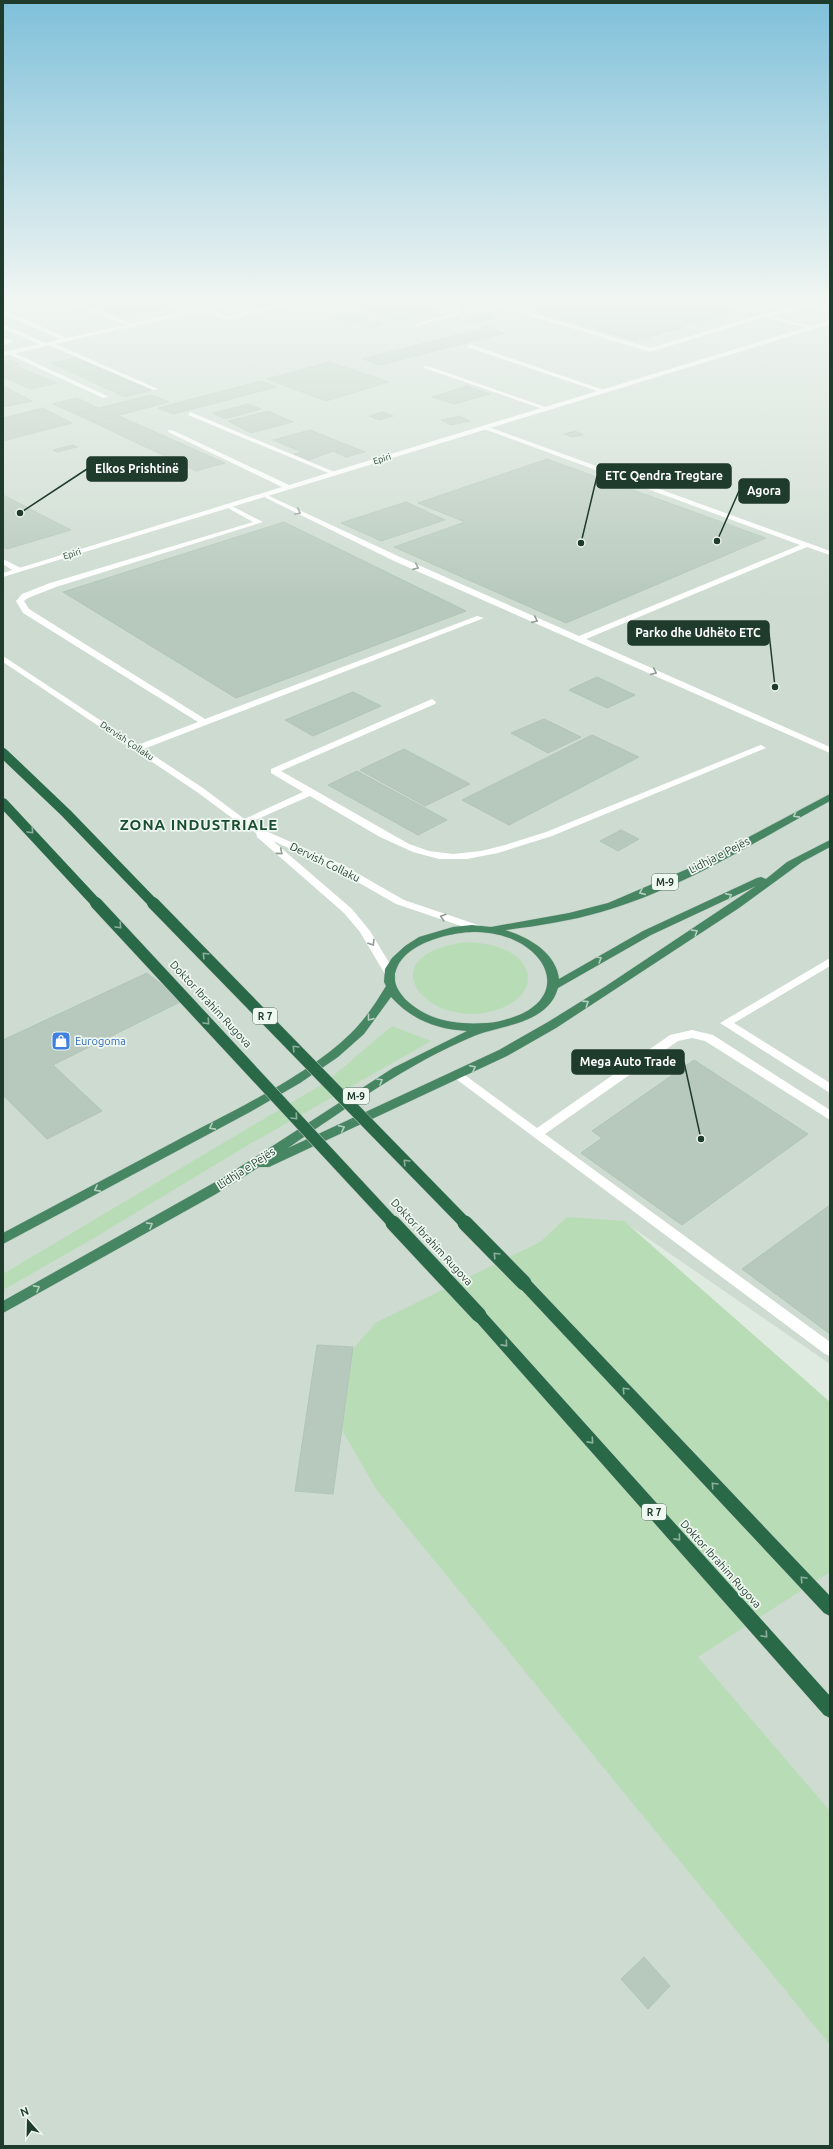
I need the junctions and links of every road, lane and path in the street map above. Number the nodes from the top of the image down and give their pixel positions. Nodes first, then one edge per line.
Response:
1 (520, 399) edge
2 (581, 399) edge
3 (548, 409) junction
4 (190, 414) dead end
5 (486, 428) junction
6 (170, 431) dead end
7 (335, 474) junction
8 (289, 488) junction
9 (263, 495) junction
10 (228, 506) junction
11 (806, 545) junction
12 (830, 553) edge
13 (3, 561) edge
14 (18, 570) junction
15 (3, 575) edge
16 (480, 618) dead end
17 (580, 639) junction
18 (3, 658) edge
19 (432, 702) dead end
20 (205, 723) junction
21 (138, 748) junction
22 (761, 748) dead end
23 (829, 749) edge
24 (3, 753) edge
25 (310, 792) junction
26 (830, 797) edge
27 (3, 803) edge
28 (246, 824) junction
29 (830, 843) edge
30 (798, 861) junction
31 (483, 929) junction
32 (830, 961) edge
33 (390, 980) junction
34 (554, 986) junction
35 (489, 1027) junction
36 (458, 1076) junction
37 (830, 1089) edge
38 (830, 1116) edge
39 (536, 1134) junction
40 (231, 1179) junction
41 (3, 1240) edge
42 (3, 1308) edge
43 (830, 1350) edge
44 (830, 1608) edge
45 (830, 1709) edge

1 - 3 street
2 - 3 street, Epiri
3 - 5 street, Epiri
4 - 7 street
5 - 7 street, Epiri
5 - 11 street
6 - 8 street
7 - 8 street, Epiri
8 - 9 street, Epiri
9 - 10 street, Epiri
9 -> 17 street
10 - 14 street, Epiri
10 - 20 street
11 - 12 street
11 - 17 street
13 - 14 street
14 - 15 street, Epiri
16 - 20 street
17 -> 23 street
18 - 21 street, Dervish Çollaku
19 - 25 street
20 - 21 street
21 - 28 street, Dervish Çollaku
22 - 25 street
44 -> 24 highway, R 7, bridge
25 - 28 street
26 -> 31 highway, Lidhja e Pejës / M-9
27 -> 45 highway, Doktor Ibrahim Rugova / R 7, bridge
31 -> 28 street, Dervish Collaku
28 -> 33 street, Dervish Collaku
29 - 30 highway, Lidhja e Pejës
34 -> 30 highway, Lidhja e Pejës
36 -> 30 highway
31 - 33 highway, Lidhja e Pejës
31 - 34 highway, Lidhja e Pejës
32 - 37 street
33 - 35 highway, Lidhja e Pejës
33 -> 41 highway, Lidhja e Pejës
34 - 35 highway, Lidhja e Pejës
40 -> 35 highway, Lidhja e Pejës / M-9
36 - 39 street
40 -> 36 highway
38 - 39 street
39 - 43 street
42 -> 40 highway, Lidhja e Pejës / M-9

